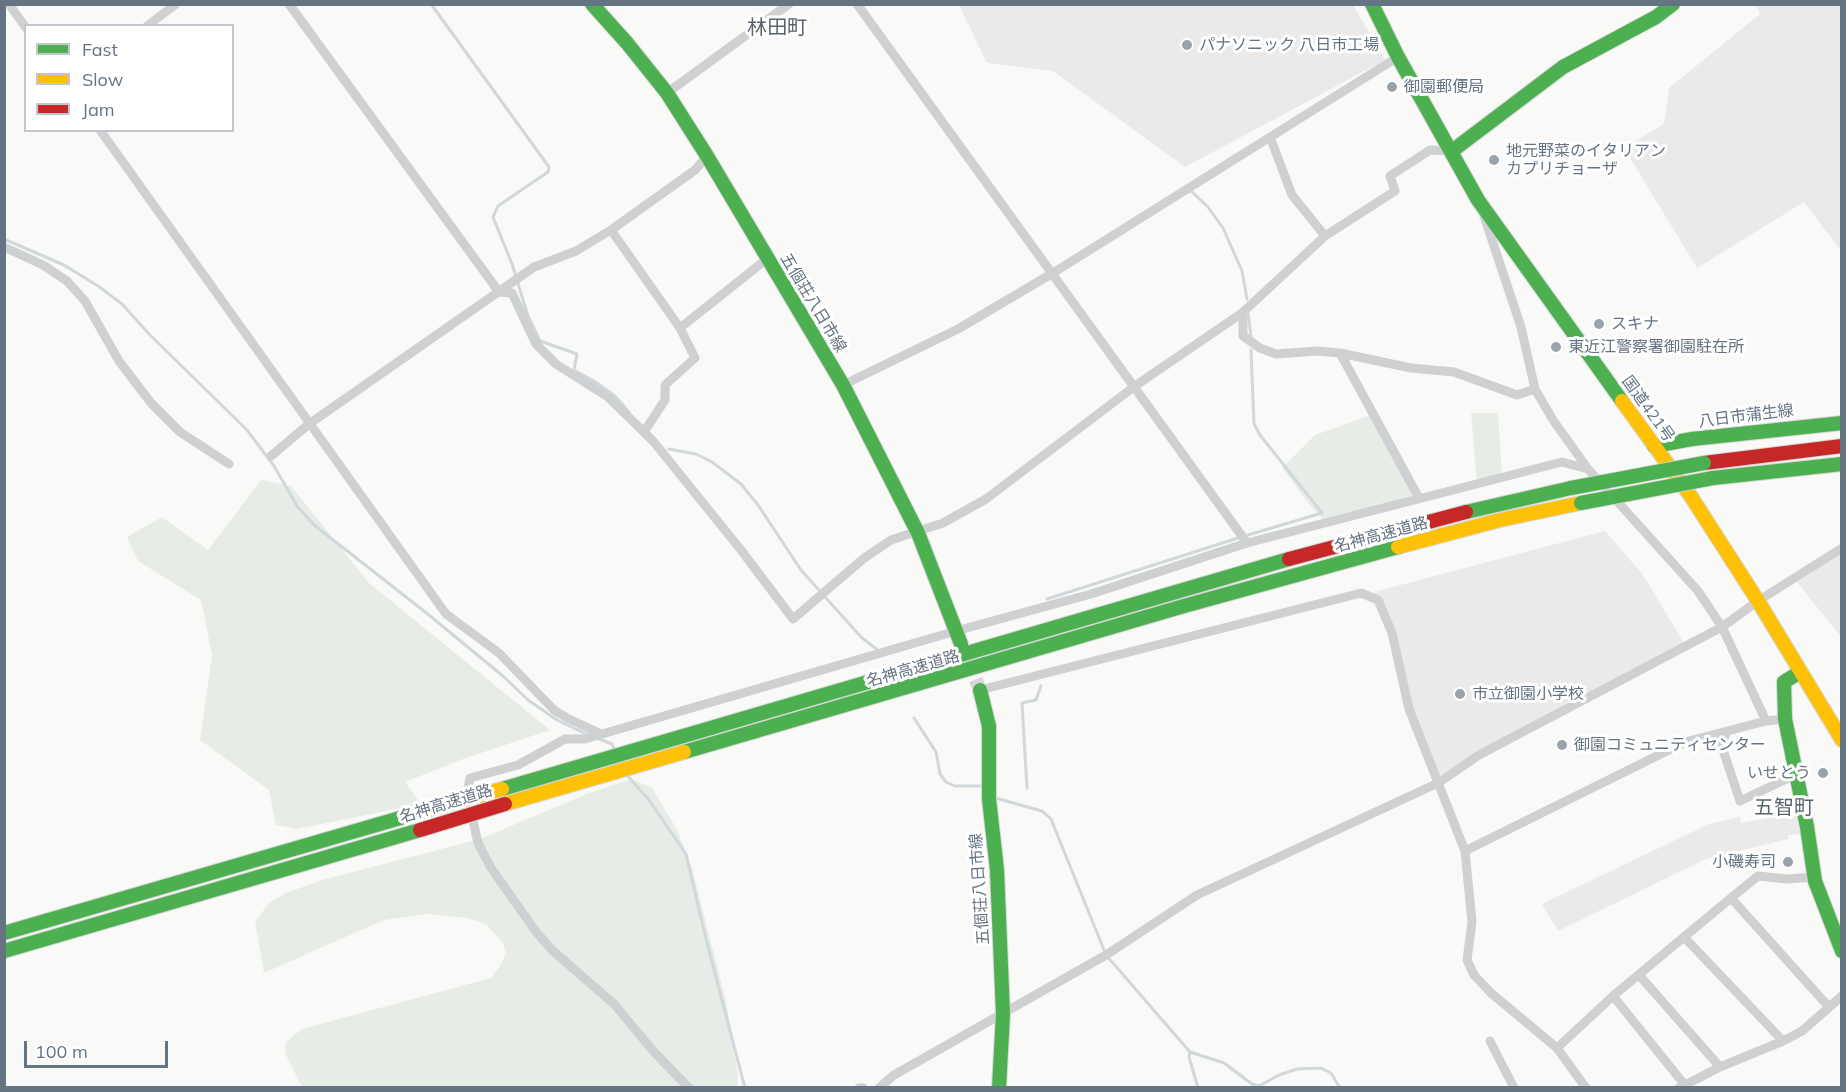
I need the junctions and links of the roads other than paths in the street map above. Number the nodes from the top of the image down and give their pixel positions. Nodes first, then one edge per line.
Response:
1 (9, 4) edge
2 (176, 4) edge
3 (289, 4) edge
4 (592, 4) edge
5 (789, 4) edge
6 (858, 4) edge
7 (1372, 4) edge
8 (1673, 4) edge
9 (150, 24) edge
10 (24, 25) edge
11 (1398, 57) junction
12 (667, 93) junction
13 (101, 132) edge
14 (1270, 137) junction
15 (1452, 151) junction
16 (707, 156) junction
17 (1478, 200) junction
18 (611, 230) junction
19 (1325, 236) junction
20 (4, 247) edge
21 (768, 258) junction
22 (1053, 273) junction
23 (499, 292) junction
24 (1243, 312) junction
25 (680, 328) junction
26 (1340, 353) junction
27 (843, 385) junction
28 (1135, 386) junction
29 (1535, 389) junction
30 (1842, 423) edge
31 (309, 424) junction
32 (644, 432) junction
33 (1654, 446) junction
34 (1842, 446) edge
35 (271, 456) dead end
36 (229, 464) dead end
37 (1842, 464) edge
38 (1587, 469) junction
39 (1419, 498) junction
40 (918, 533) junction
41 (1247, 543) junction
42 (1842, 548) edge
43 (1758, 601) junction
44 (1722, 627) junction
45 (959, 638) junction
46 (1800, 672) junction
47 (980, 690) joint
48 (1785, 718) junction
49 (1766, 721) junction
50 (1726, 732) junction
51 (599, 735) junction
52 (1842, 740) edge
53 (1795, 775) junction
54 (1438, 783) junction
55 (1465, 852) junction
56 (1815, 877) junction
57 (1731, 898) junction
58 (4, 933) edge
59 (1685, 938) junction
60 (4, 951) edge
61 (1842, 951) edge
62 (1639, 975) junction
63 (1613, 996) junction
64 (1842, 996) edge
65 (1828, 1006) junction
66 (1003, 1014) junction
67 (1490, 1041) dead end
68 (1783, 1041) junction
69 (1557, 1048) junction
70 (1720, 1066) junction
71 (1681, 1086) edge
72 (689, 1088) edge
73 (879, 1088) edge
74 (999, 1088) edge
75 (1514, 1088) edge
76 (1586, 1088) edge

1 - 10 street
2 - 9 street
3 - 23 street
4 - 12 main road, 五個荘八日市線
5 - 12 street
6 - 22 street
7 - 11 main road, 国道421号
8 - 15 main road
11 - 14 street
11 - 15 main road, 国道421号
12 - 16 main road, 五個荘八日市線
13 - 31 street
14 - 19 street
14 - 22 street
15 - 17 main road, 国道421号
15 - 19 street
16 - 18 street
16 - 21 main road, 五個荘八日市線
17 - 29 street
17 - 33 main road, 国道421号
18 - 23 street
18 - 25 street
19 - 24 street
20 - 36 street
21 - 25 street
21 - 27 main road, 五個荘八日市線
22 - 27 street
22 - 28 street
23 - 31 street
23 - 32 street
24 - 26 street
24 - 28 street
25 - 32 street
26 - 29 street
26 - 39 street
27 - 40 main road, 五個荘八日市線
28 - 40 street
28 - 41 street
29 - 38 street
30 - 33 main road, 八日市蒲生線
31 - 35 street
31 - 51 street
32 - 40 street
33 - 43 main road, 国道421号
34 - 58 main road, 名神高速道路, bridge
37 - 60 main road, 名神高速道路, bridge
38 - 39 street
38 - 44 street
39 - 41 street
40 - 45 main road, 五個荘八日市線
41 - 45 street
42 - 43 street
43 - 44 street
43 - 46 main road, 国道421号
44 - 49 street
44 - 54 street
45 - 51 street
46 - 48 main road
46 - 52 main road, 国道421号
47 - 54 street
47 - 66 main road, 五個荘八日市線
48 - 49 street
48 - 53 main road
49 - 50 street
50 - 53 street
50 - 55 street
51 - 72 street
53 - 56 main road
54 - 55 street
54 - 66 street
55 - 69 street
56 - 57 street
56 - 61 main road
57 - 59 street
57 - 65 street
59 - 62 street
59 - 68 street
62 - 63 street
62 - 70 street
63 - 69 street
63 - 71 street
64 - 65 street
65 - 68 street
66 - 73 street
66 - 74 main road, 五個荘八日市線
67 - 75 street
68 - 70 street
69 - 76 street
70 - 71 street

